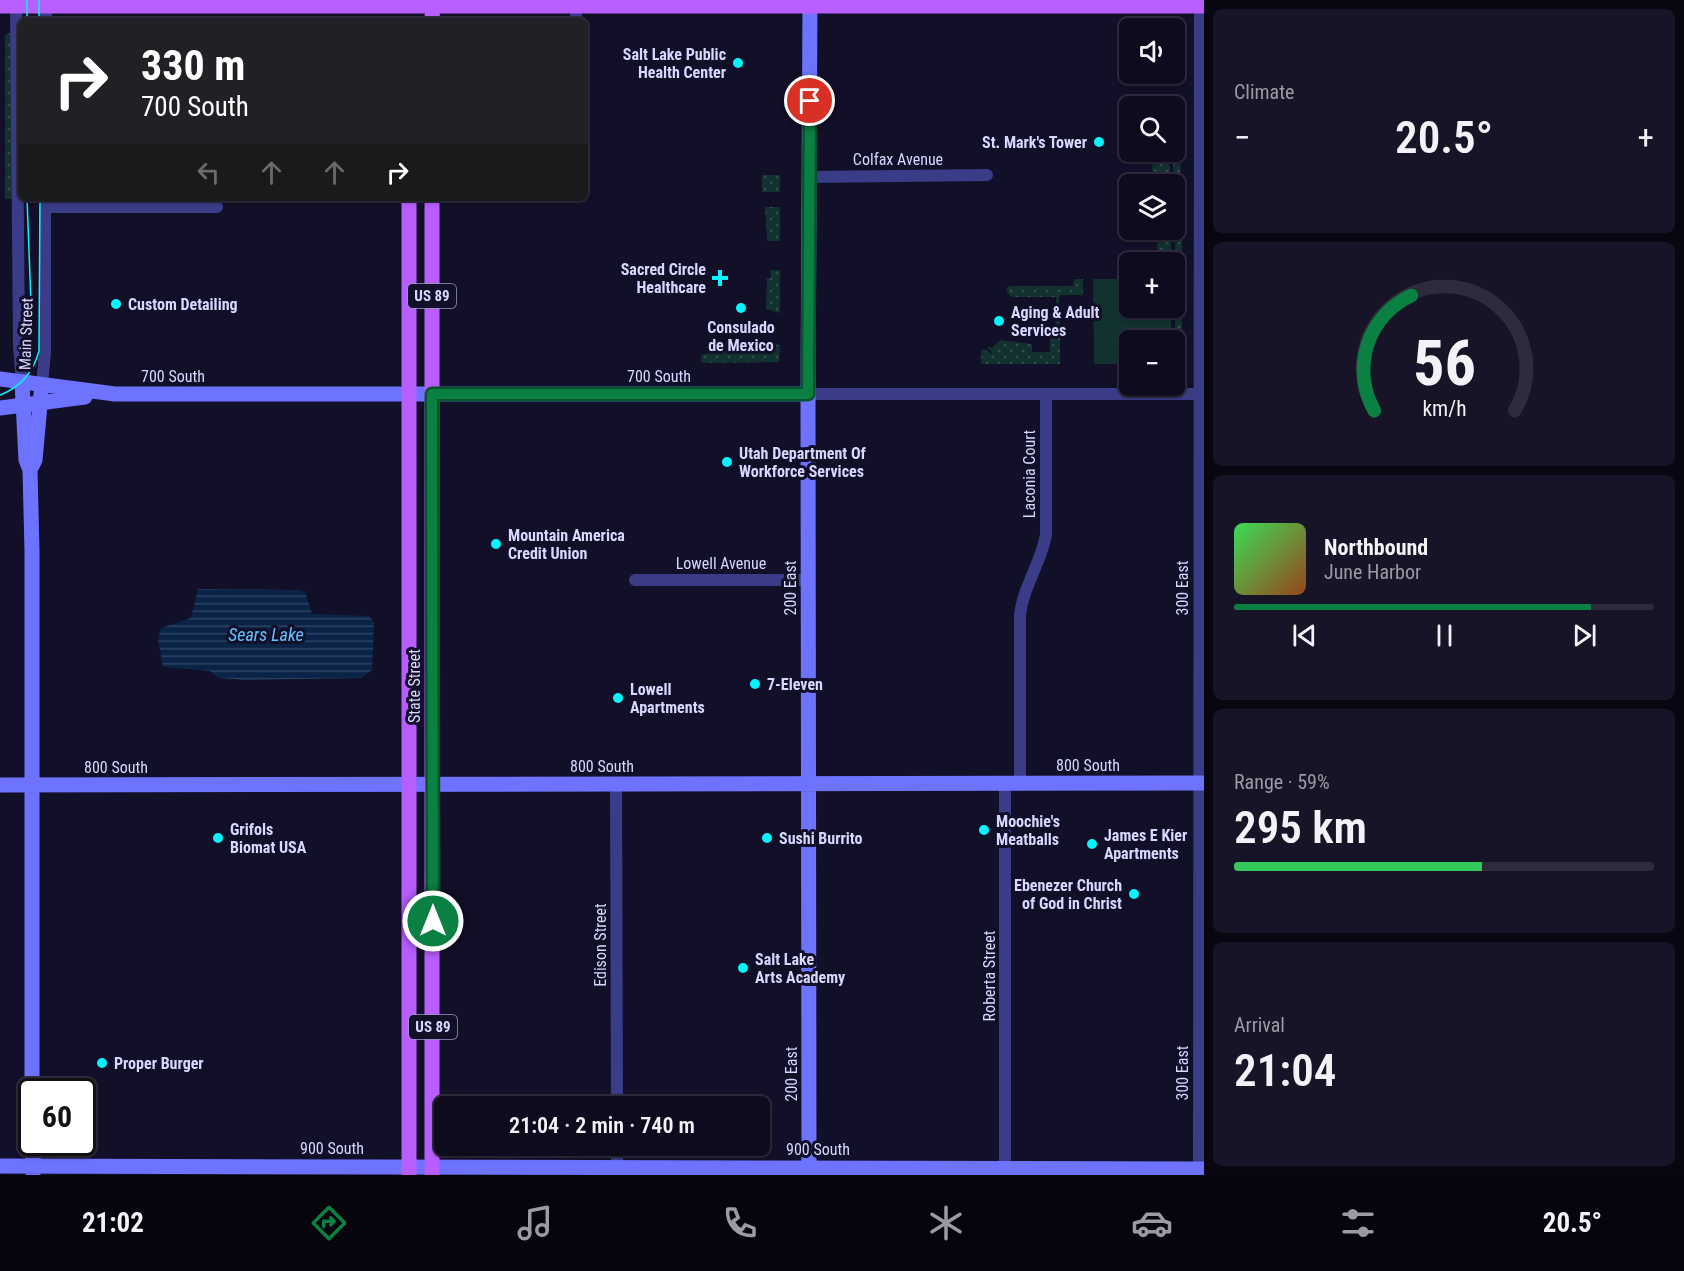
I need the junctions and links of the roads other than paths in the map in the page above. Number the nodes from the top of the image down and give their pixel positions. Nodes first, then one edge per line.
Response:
1 (16, 3) edge
2 (810, 3) edge
3 (576, 4) junction
4 (1201, 4) edge
5 (0, 6) edge
6 (46, 9) edge
7 (409, 9) edge
8 (433, 9) edge
9 (576, 18) edge
10 (987, 175) dead end
11 (809, 177) junction
12 (409, 201) edge
13 (432, 201) edge
14 (45, 202) edge
15 (217, 207) dead end
16 (0, 380) edge
17 (22, 382) junction
18 (42, 385) junction
19 (115, 394) junction
20 (409, 394) junction
21 (432, 394) junction
22 (808, 394) junction
23 (1046, 394) junction
24 (1202, 394) edge
25 (40, 403) junction
26 (23, 405) junction
27 (0, 408) edge
28 (30, 470) junction
29 (1042, 555) joint
30 (635, 580) dead end
31 (808, 580) junction
32 (808, 783) junction
33 (1012, 783) junction
34 (1202, 783) edge
35 (407, 784) junction
36 (432, 784) junction
37 (616, 784) junction
38 (0, 785) edge
39 (32, 785) junction
40 (32, 1078) edge
41 (616, 1096) edge
42 (0, 1166) edge
43 (623, 1169) edge
44 (1005, 1170) junction
45 (33, 1171) edge
46 (409, 1171) edge
47 (432, 1171) edge
48 (809, 1171) edge
49 (1201, 1171) edge

1 - 5 main road
1 - 6 main road
1 - 17 street, Main Street
2 - 3 main road
2 - 4 main road
2 - 11 street, 200 East
3 - 8 main road
3 - 9 street
4 - 24 street, 300 East
6 - 7 main road
7 - 8 main road
10 - 11 street, Colfax Avenue
11 - 22 street, 200 East
12 - 20 main road, State Street / US 89
13 - 21 main road, State Street / US 89
14 - 15 street
14 - 18 street, Main Street
16 - 17 street, 700 South
17 - 18 street, 700 South
17 - 26 street, Main Street
18 - 19 street, 700 South
18 - 25 street, Main Street
19 - 20 street, 700 South
19 - 25 street, 700 South
20 - 21 street, 700 South
20 - 35 main road, State Street / US 89
21 - 22 street, 700 South
21 - 36 main road, State Street / US 89
22 - 23 street, 700 South
22 - 31 street, 200 East
23 - 24 street, 700 South
23 - 29 street, Laconia Court
24 - 34 street, 300 East
25 - 26 street, 700 South
25 - 28 street, Main Street
26 - 27 street, 700 South
26 - 28 street, Main Street
28 - 39 street, Main Street
29 - 33 street, Roberta Street
30 - 31 street, Lowell Avenue
31 - 32 street, 200 East
32 - 33 street, 800 South
32 - 37 street, 800 South
32 - 48 street, 200 East
33 - 34 street, 800 South
33 - 44 street, Roberta Street
34 - 49 street, 300 East
35 - 36 street, 800 South
35 - 39 street, 800 South
35 - 46 main road, State Street / US 89
36 - 37 street, 800 South
36 - 47 main road, State Street / US 89
37 - 41 street, Edison Street
38 - 39 street, 800 South
39 - 40 street, Main Street
42 - 45 street, 900 South
43 - 47 street, 900 South
43 - 48 street, 900 South
44 - 48 street, 900 South
44 - 49 street, 900 South
45 - 46 street, 900 South
46 - 47 street, 900 South

